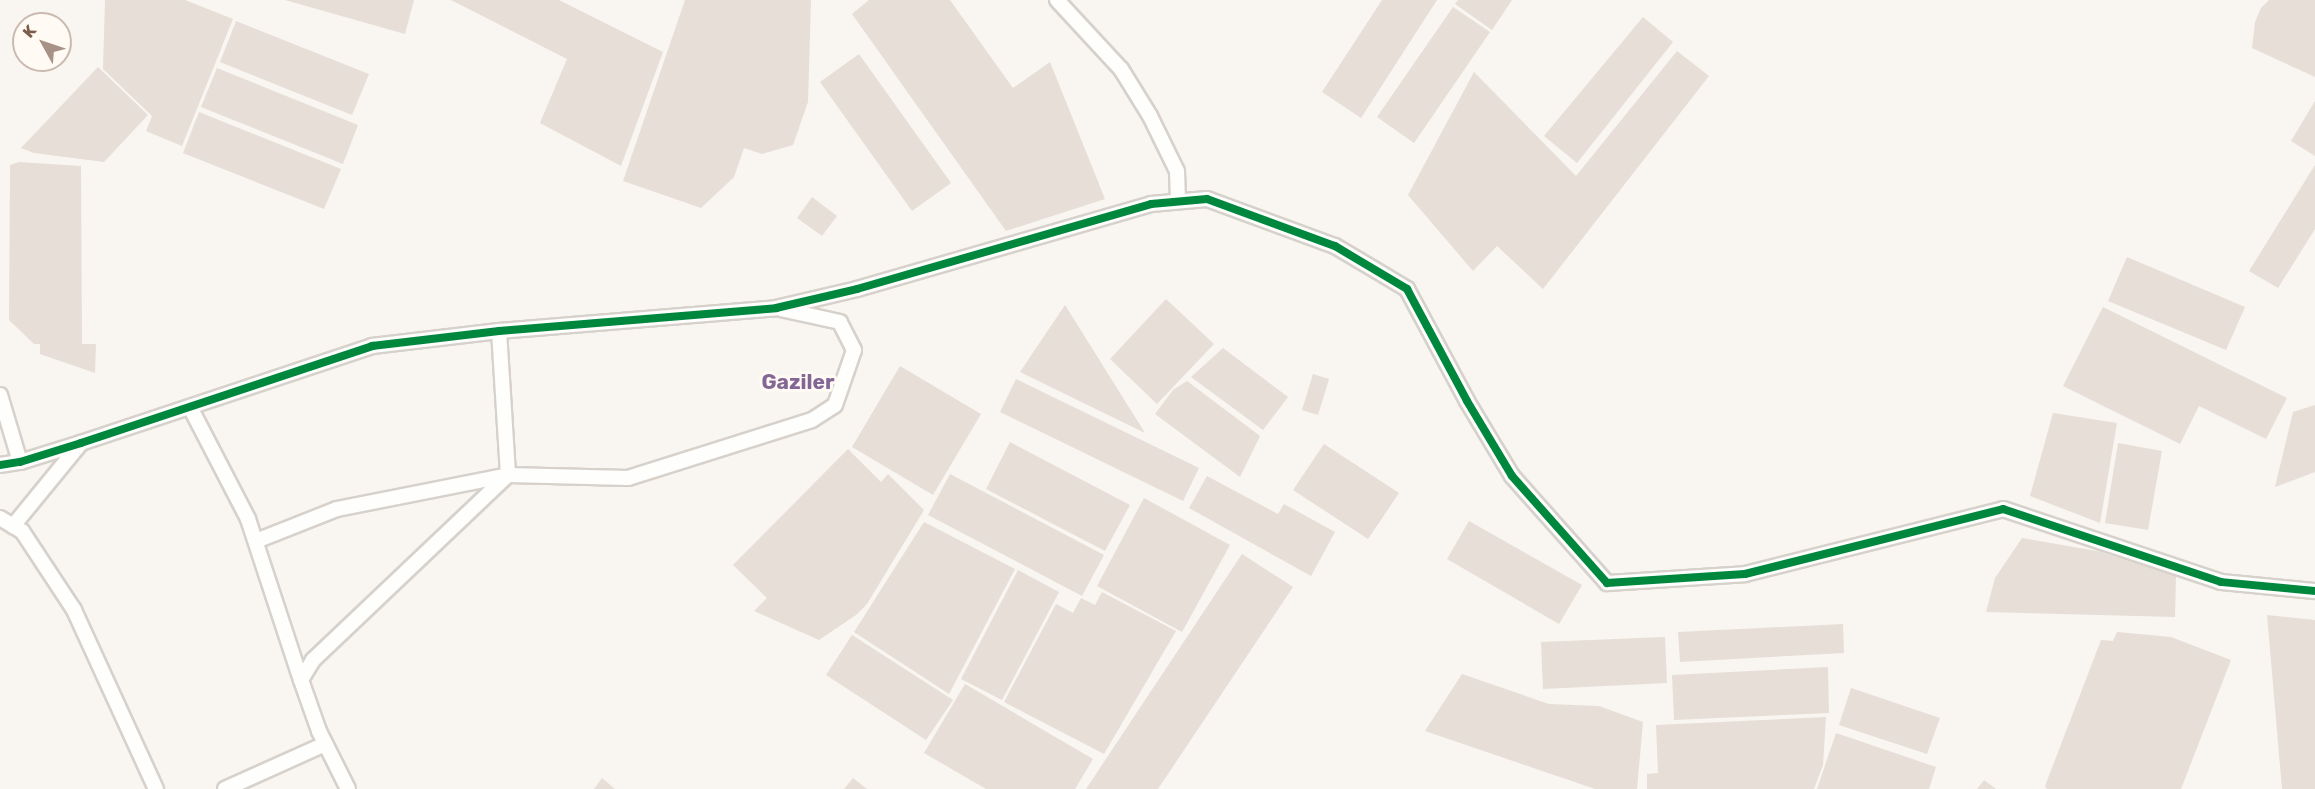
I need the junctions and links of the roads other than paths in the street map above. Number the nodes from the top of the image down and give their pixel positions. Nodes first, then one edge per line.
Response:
1 (1057, 0) edge
2 (1178, 201) junction
3 (776, 308) junction
4 (499, 331) junction
5 (0, 395) edge
6 (190, 407) junction
7 (81, 443) junction
8 (20, 462) junction
9 (0, 465) edge
10 (508, 475) junction
11 (0, 518) edge
12 (13, 526) junction
13 (256, 541) junction
14 (2315, 591) edge
15 (301, 680) junction
16 (325, 744) junction
17 (156, 789) edge
18 (225, 789) edge
19 (348, 789) edge

1 - 2 street
2 - 3 street
2 - 14 street
3 - 4 street
3 - 10 street
4 - 6 street
4 - 10 street
5 - 8 street
6 - 7 street
6 - 13 street
7 - 8 street
7 - 12 street
8 - 9 street
10 - 13 street
10 - 15 street
11 - 12 street
12 - 17 street
13 - 15 street
15 - 16 street
16 - 18 street
16 - 19 street

